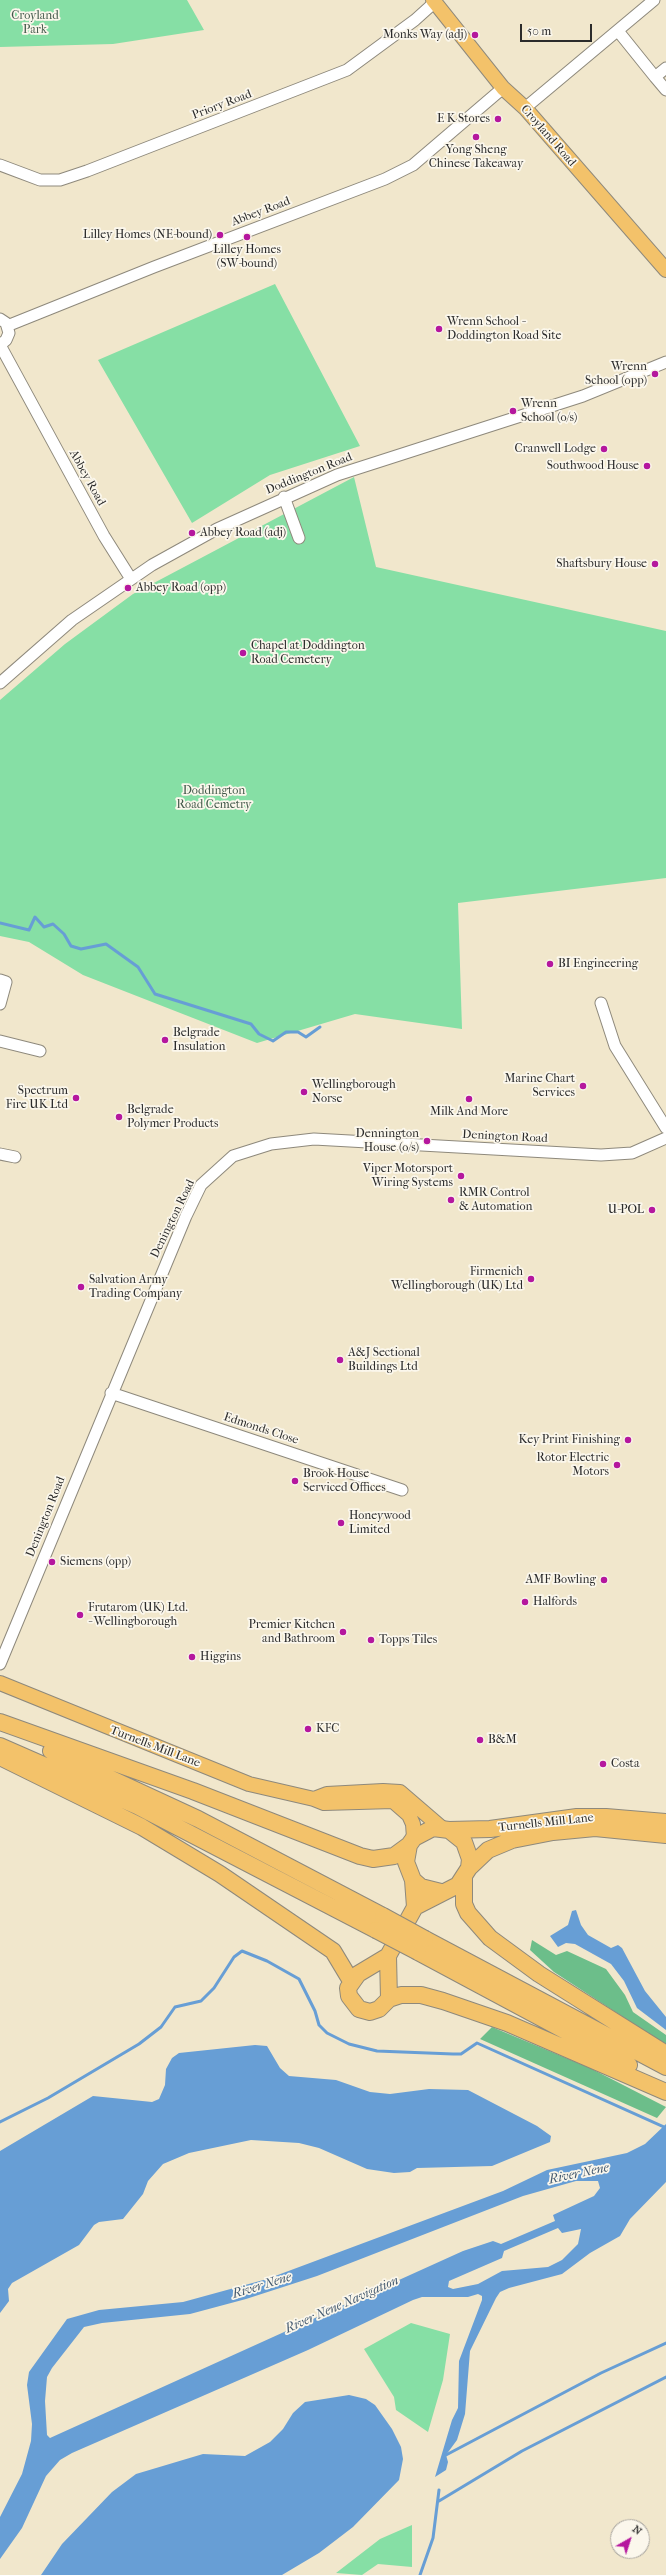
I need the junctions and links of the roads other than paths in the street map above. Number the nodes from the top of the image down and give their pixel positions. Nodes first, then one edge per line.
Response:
1 (654, 0) edge
2 (434, 1) edge
3 (618, 31) junction
4 (666, 68) edge
5 (655, 77) junction
6 (503, 88) junction
7 (666, 90) edge
8 (525, 108) junction
9 (0, 165) edge
10 (666, 270) edge
11 (4, 322) edge
12 (0, 345) edge
13 (666, 362) edge
14 (284, 497) junction
15 (298, 538) dead end
16 (131, 579) junction
17 (0, 682) edge
18 (0, 980) edge
19 (601, 1002) dead end
20 (0, 1004) edge
21 (0, 1041) edge
22 (40, 1051) dead end
23 (666, 1128) edge
24 (666, 1138) edge
25 (0, 1154) edge
26 (15, 1157) dead end
27 (111, 1392) junction
28 (402, 1490) dead end
29 (0, 1664) edge
30 (0, 1684) edge
31 (0, 1722) edge
32 (0, 1730) edge
33 (0, 1746) edge
34 (0, 1757) edge
35 (314, 1799) junction
36 (666, 1822) edge
37 (446, 1829) junction
38 (666, 1835) edge
39 (411, 1842) junction
40 (466, 1873) junction
41 (413, 1880) junction
42 (441, 1892) junction
43 (415, 1908) junction
44 (379, 1923) junction
45 (421, 1946) junction
46 (388, 1956) junction
47 (351, 1981) junction
48 (389, 1999) junction
49 (666, 2054) edge
50 (666, 2067) edge
51 (666, 2084) edge
52 (666, 2092) edge

1 - 3 street
2 - 6 main road, Croyland Road
2 - 9 street, Priory Road
3 - 5 street
3 - 8 street
4 - 5 street
5 - 7 street
6 - 8 main road, Croyland Road
6 - 11 street, Abbey Road
8 - 10 main road, Croyland Road
11 - 12 street, Abbey Road
12 - 16 street, Abbey Road
13 - 14 street, Doddington Road
14 - 15 street
14 - 16 street, Doddington Road
16 - 17 street, Doddington Road
18 - 20 street
19 - 23 street
21 - 22 street
24 - 27 street, Denington Road
25 - 26 street
27 - 28 street, Edmonds Close
27 - 29 street, Denington Road
30 - 35 main road, Turnells Mill Lane
31 - 39 highway
32 - 44 highway
33 - 44 highway
34 - 47 highway
35 - 37 main road, Turnells Mill Lane
35 - 39 main road, Turnells Mill Lane
36 - 37 highway, Turnells Mill Lane
37 - 39 highway
37 - 40 highway
38 - 40 highway, Turnells Mill Lane
39 - 41 highway
40 - 42 highway
40 - 49 highway
41 - 42 highway
41 - 43 highway
42 - 43 highway
43 - 46 highway
44 - 45 highway, bridge
45 - 50 highway
45 - 51 highway
46 - 47 highway
46 - 48 highway
47 - 48 highway
48 - 52 highway

